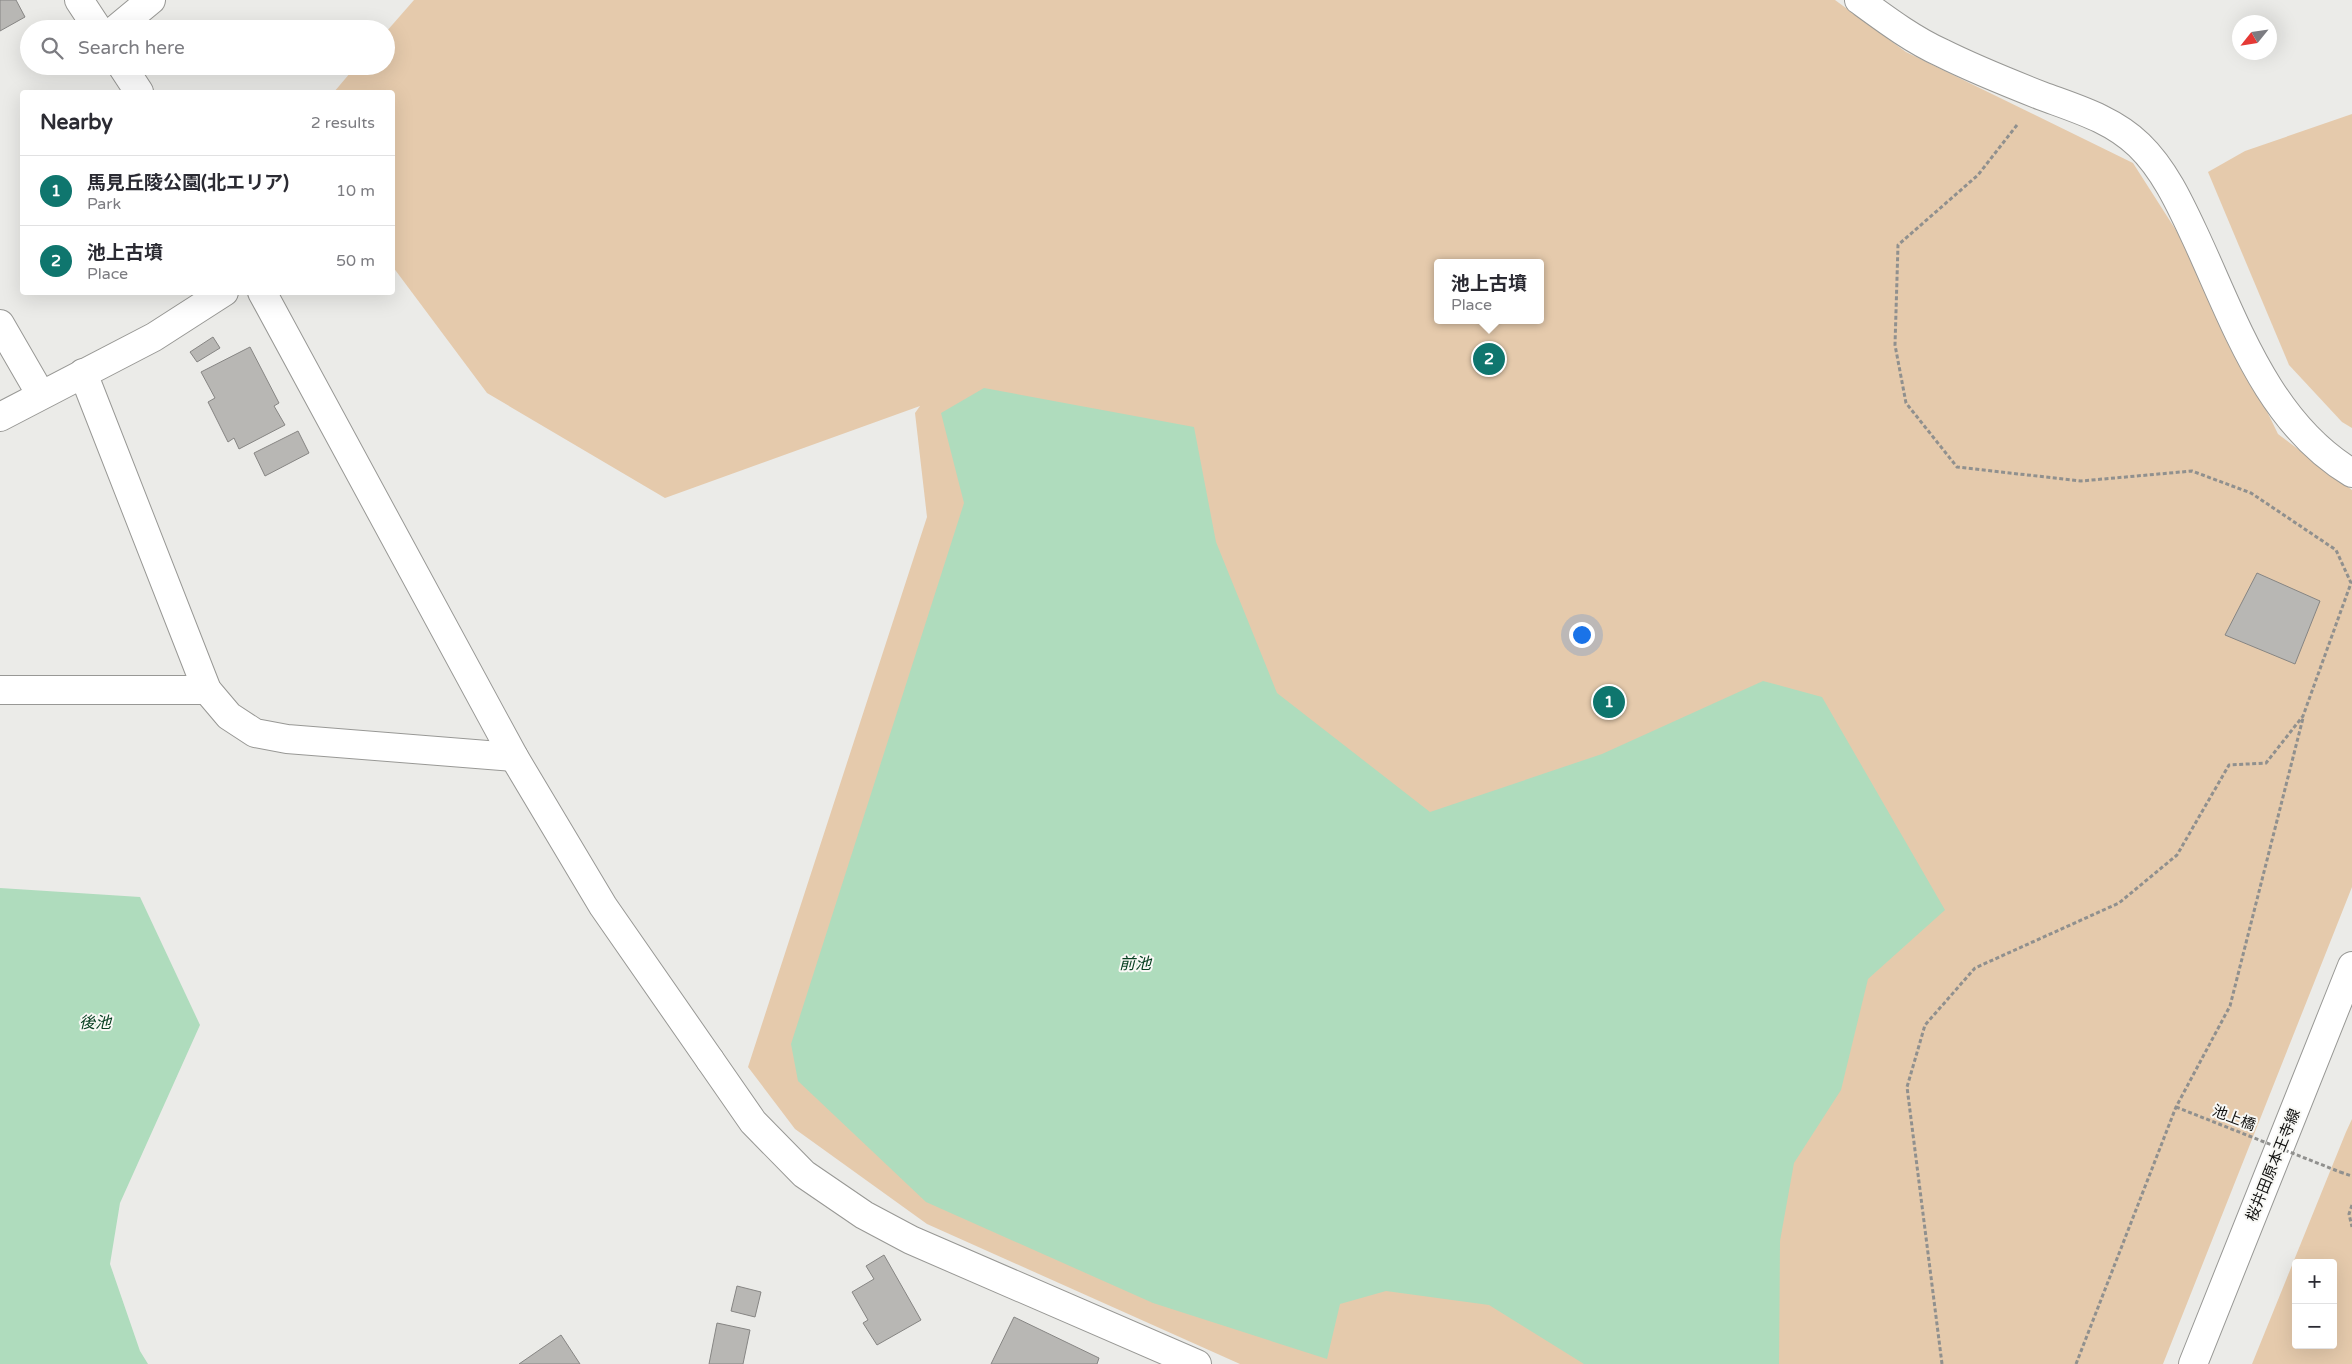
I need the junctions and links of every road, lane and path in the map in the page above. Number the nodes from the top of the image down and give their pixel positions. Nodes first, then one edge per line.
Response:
1 (79, 0) edge
2 (151, 0) edge
3 (1859, 0) edge
4 (92, 20) edge
5 (127, 20) edge
6 (128, 75) edge
7 (138, 90) edge
8 (2040, 95) junction
9 (219, 295) edge
10 (264, 295) edge
11 (0, 324) edge
12 (83, 373) junction
13 (41, 395) junction
14 (0, 417) edge
15 (2352, 472) edge
16 (0, 690) edge
17 (207, 690) junction
18 (2303, 716) junction
19 (514, 757) junction
20 (2352, 966) edge
21 (2176, 1107) junction
22 (2352, 1176) edge
23 (2352, 1205) edge
24 (2352, 1227) edge
25 (1196, 1364) edge
26 (1942, 1364) edge
27 (2076, 1364) edge
28 (2193, 1364) edge

1 - 4 street
2 - 5 street
3 - 8 street
6 - 7 street
8 - 15 street
8 - 18 path
9 - 12 street
10 - 19 street
11 - 13 street
12 - 13 street
12 - 17 street
13 - 14 street
16 - 17 street
17 - 19 street
18 - 21 path
18 - 26 path
19 - 25 street
20 - 28 street, 桜井田原本王寺線
21 - 22 path, 池上橋, bridge
21 - 27 path
23 - 24 path

